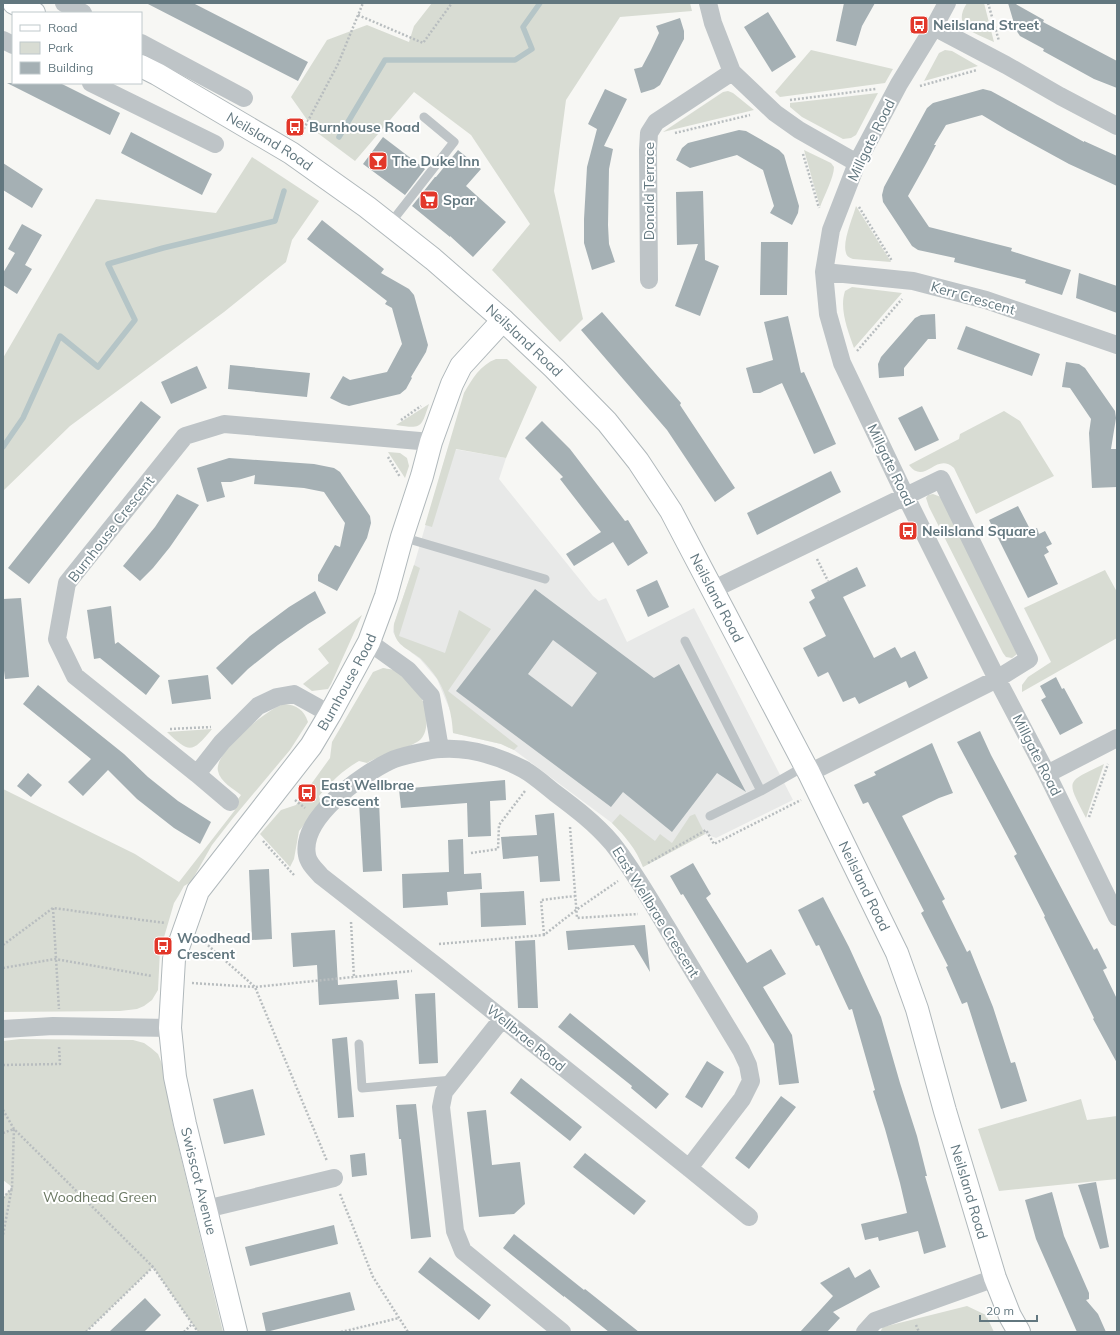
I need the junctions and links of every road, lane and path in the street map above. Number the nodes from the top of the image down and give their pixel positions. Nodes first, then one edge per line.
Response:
1 (14, 3) edge
2 (64, 3) edge
3 (363, 3) edge
4 (452, 3) edge
5 (708, 3) edge
6 (947, 3) edge
7 (988, 3) edge
8 (32, 12) edge
9 (81, 12) edge
10 (358, 16) junction
11 (934, 27) junction
12 (3, 40) edge
13 (12, 44) edge
14 (142, 45) edge
15 (1004, 64) junction
16 (142, 66) edge
17 (732, 72) junction
18 (93, 84) edge
19 (894, 93) junction
20 (244, 98) dead end
21 (424, 117) dead end
22 (1117, 126) edge
23 (795, 127) junction
24 (215, 144) dead end
25 (291, 153) junction
26 (857, 163) junction
27 (848, 187) junction
28 (820, 211) dead end
29 (389, 225) junction
30 (824, 272) junction
31 (649, 280) dead end
32 (910, 281) junction
33 (502, 320) junction
34 (1117, 345) edge
35 (844, 367) junction
36 (450, 387) junction
37 (400, 420) dead end
38 (375, 437) junction
39 (431, 442) junction
40 (906, 495) junction
41 (415, 499) junction
42 (402, 537) junction
43 (809, 543) junction
44 (545, 579) dead end
45 (828, 581) dead end
46 (712, 590) junction
47 (685, 640) dead end
48 (369, 642) junction
49 (997, 679) junction
50 (330, 714) junction
51 (240, 725) junction
52 (143, 731) junction
53 (1117, 738) edge
54 (440, 748) junction
55 (807, 770) junction
56 (197, 774) junction
57 (1047, 774) junction
58 (535, 778) junction
59 (279, 788) junction
60 (761, 791) junction
61 (230, 802) dead end
62 (568, 803) junction
63 (710, 816) dead end
64 (318, 818) junction
65 (248, 826) junction
66 (1080, 842) junction
67 (471, 852) dead end
68 (310, 862) junction
69 (575, 896) junction
70 (349, 898) junction
71 (52, 908) junction
72 (658, 913) junction
73 (1117, 917) edge
74 (186, 926) junction
75 (544, 935) dead end
76 (3, 945) edge
77 (55, 959) junction
78 (3, 968) edge
79 (439, 968) junction
80 (157, 977) dead end
81 (354, 978) junction
82 (192, 983) dead end
83 (255, 987) junction
84 (58, 1009) dead end
85 (502, 1019) junction
86 (170, 1028) junction
87 (3, 1029) edge
88 (359, 1044) dead end
89 (59, 1046) dead end
90 (3, 1065) edge
91 (455, 1080) junction
92 (3, 1110) edge
93 (14, 1129) junction
94 (3, 1133) edge
95 (689, 1168) junction
96 (334, 1178) junction
97 (12, 1187) junction
98 (3, 1198) edge
99 (206, 1209) junction
100 (749, 1217) dead end
101 (3, 1234) edge
102 (153, 1267) junction
103 (995, 1278) junction
104 (399, 1318) junction
105 (192, 1324) junction
106 (86, 1332) edge
107 (184, 1332) edge
108 (198, 1332) edge
109 (236, 1332) edge
110 (341, 1332) edge
111 (408, 1332) edge
112 (562, 1332) edge
113 (865, 1332) edge
114 (1019, 1332) edge

1 - 8 street
2 - 9 street
3 - 10 path
4 - 10 path
5 - 17 street
6 - 11 street, Millgate Road
7 - 15 path
10 - 25 path
11 - 15 street
11 - 19 street, Millgate Road
12 - 13 street
14 - 20 street, Neilsland Road
15 - 19 path
15 - 22 street
16 - 25 street, Neilsland Road
17 - 23 street
17 - 31 street, Donald Terrace
18 - 24 street
19 - 26 street, Millgate Road
21 - 29 lane
23 - 26 street
23 - 28 path
25 - 29 street, Neilsland Road
26 - 27 street, Millgate Road
27 - 30 street, Millgate Road
27 - 32 path
29 - 33 street, Neilsland Road
30 - 32 street, Kerr Crescent
30 - 35 street, Millgate Road
32 - 34 street, Kerr Crescent
32 - 35 path
33 - 36 street, Burnhouse Road
33 - 46 street, Neilsland Road
35 - 40 street, Millgate Road
36 - 37 path
36 - 39 street, Burnhouse Road
38 - 39 street, Burnhouse Crescent
38 - 41 path
38 - 52 street, Burnhouse Crescent
39 - 41 street, Burnhouse Road
40 - 43 street
40 - 49 street, Millgate Road
40 - 49 street
41 - 42 street, Burnhouse Road
42 - 44 lane
42 - 48 street, Burnhouse Road
43 - 45 path
43 - 46 street
46 - 55 street, Neilsland Road
47 - 60 lane
48 - 50 street, Burnhouse Road
48 - 54 street
49 - 55 street
49 - 57 street, Millgate Road
50 - 51 street
50 - 59 street, Burnhouse Road
51 - 52 path
51 - 56 street
52 - 56 street, Burnhouse Crescent
53 - 57 street
53 - 66 path
54 - 58 street, East Wellbrae Crescent
54 - 64 street, East Wellbrae Crescent
55 - 60 lane
55 - 103 street, Neilsland Road
56 - 61 street, Burnhouse Crescent
57 - 66 street, Millgate Road
58 - 62 street, East Wellbrae Crescent
58 - 67 path
59 - 64 path
59 - 65 street, Burnhouse Road
60 - 63 lane
62 - 69 path
62 - 72 street, East Wellbrae Crescent
64 - 68 street, East Wellbrae Crescent
65 - 68 path
65 - 74 street, Burnhouse Road
66 - 73 street, Millgate Road
68 - 70 street, Wellbrae Road
69 - 72 path
69 - 75 path
70 - 79 street, Wellbrae Road
70 - 81 path
71 - 74 path
71 - 76 path
71 - 77 path
72 - 95 street, East Wellbrae Crescent
74 - 83 path
74 - 86 street, Burnhouse Road
77 - 78 path
77 - 80 path
77 - 84 path
79 - 81 path
79 - 85 street, Wellbrae Road
81 - 83 path
82 - 83 path
83 - 96 path
85 - 91 street
85 - 95 street, Wellbrae Road
86 - 87 street
86 - 99 street, Swisscot Avenue
88 - 91 lane
89 - 90 path
91 - 112 street
92 - 93 path
93 - 94 path
93 - 97 path
93 - 102 path
95 - 100 street, Wellbrae Road
96 - 99 street
96 - 104 path
97 - 98 path
97 - 101 path
99 - 109 street, Swisscot Avenue
102 - 105 path
102 - 106 path
103 - 113 street
103 - 114 street, Neilsland Road
104 - 110 path
104 - 111 path
105 - 107 path
105 - 108 path

